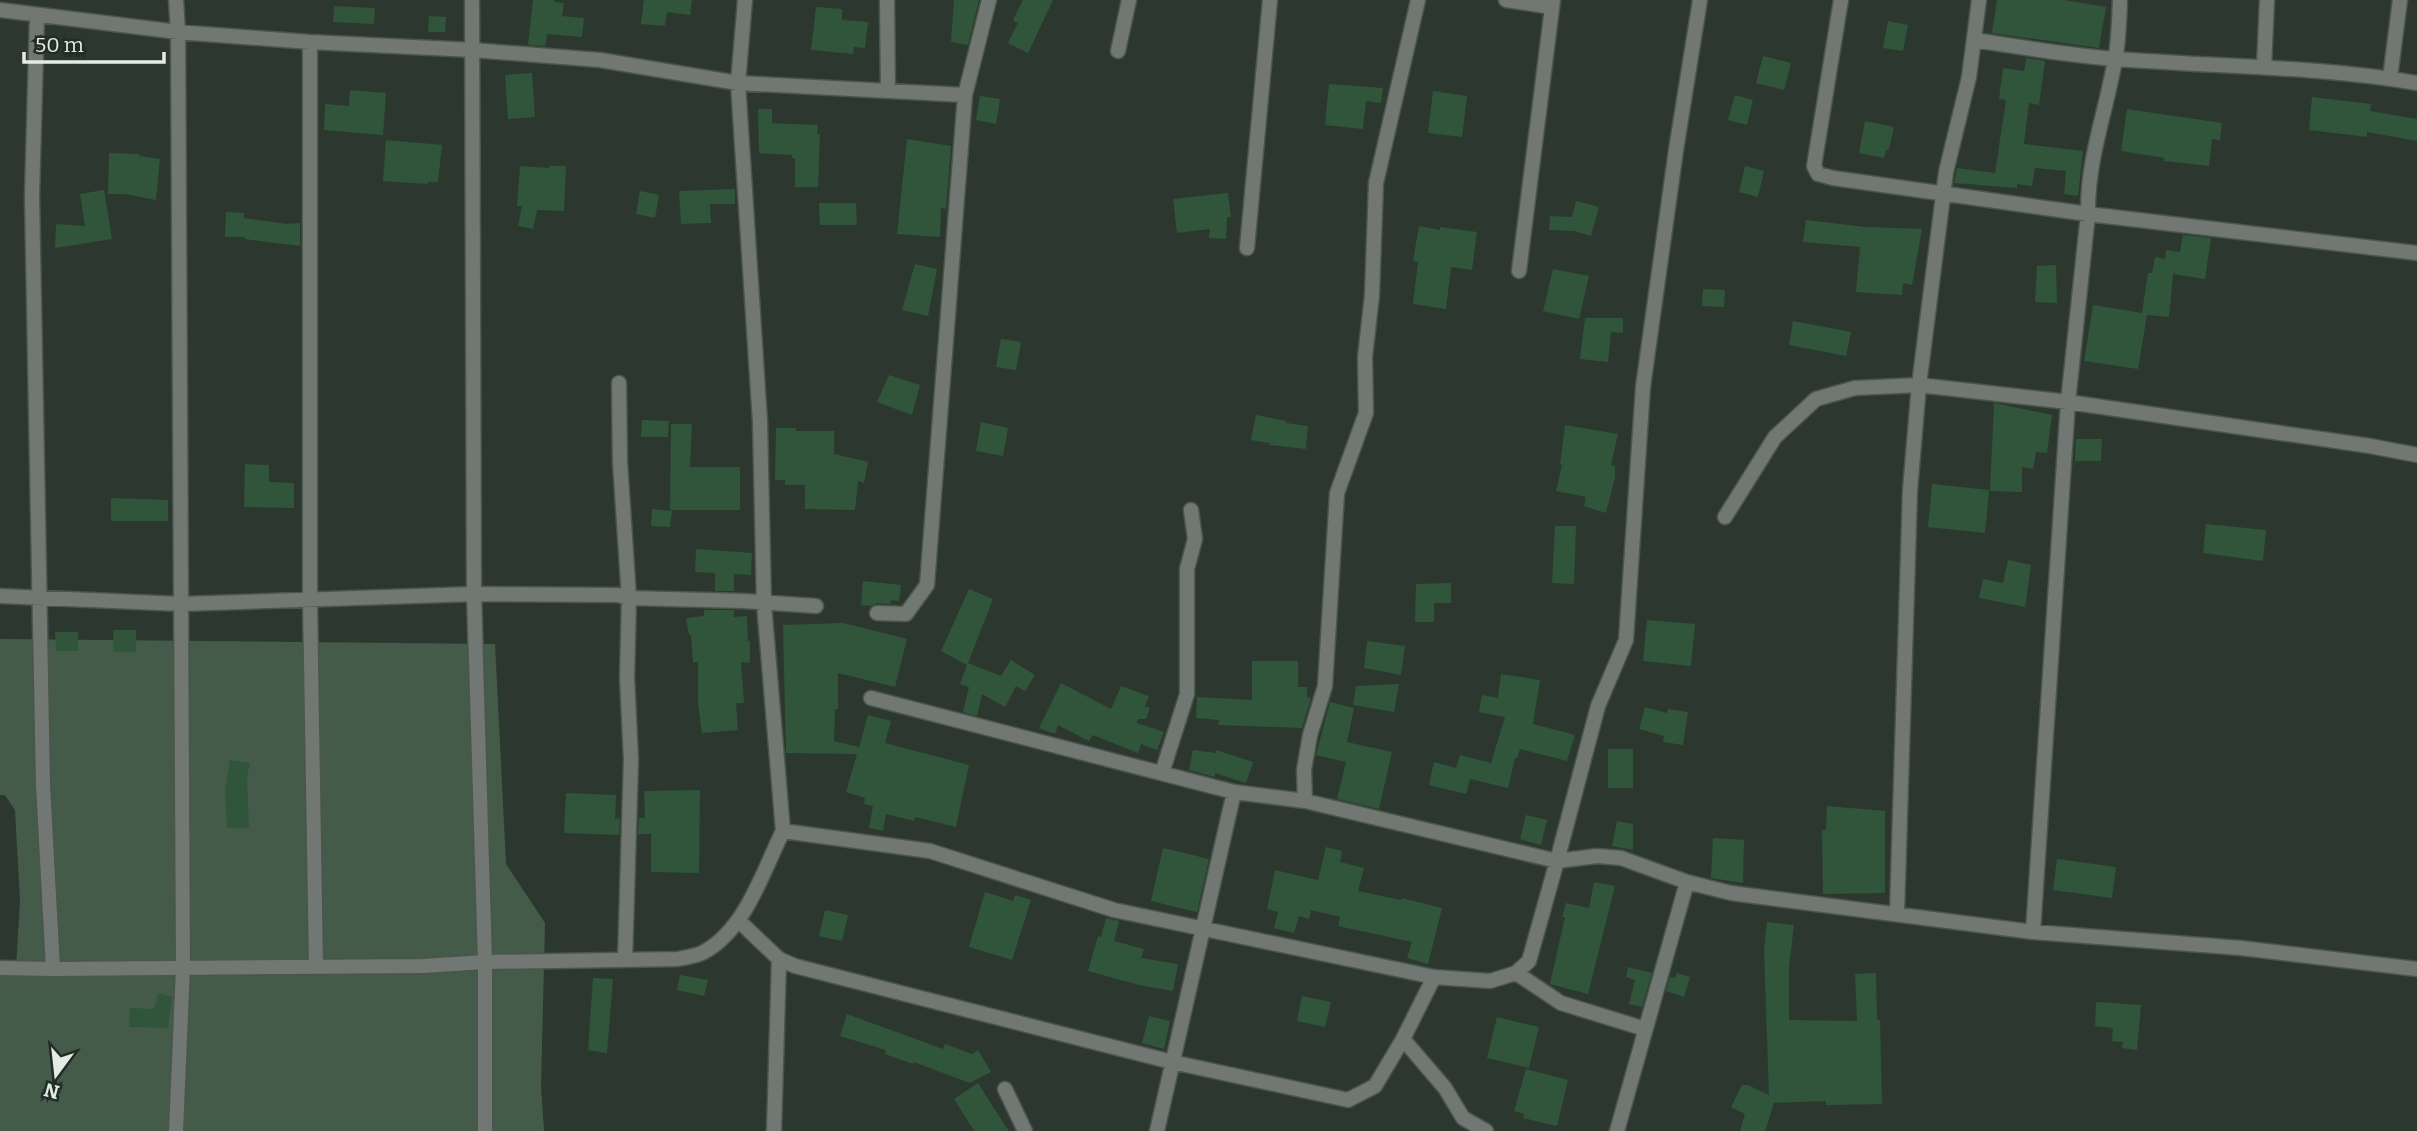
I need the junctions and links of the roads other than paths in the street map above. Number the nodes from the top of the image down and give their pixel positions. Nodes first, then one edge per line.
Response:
1 (176, 0) edge
2 (472, 0) edge
3 (745, 0) edge
4 (887, 0) edge
5 (989, 0) edge
6 (1129, 0) edge
7 (1270, 0) edge
8 (1418, 0) edge
9 (1506, 0) edge
10 (1700, 0) edge
11 (1841, 0) edge
12 (1979, 0) edge
13 (2120, 0) edge
14 (2267, 0) edge
15 (2400, 0) edge
16 (1553, 4) edge
17 (0, 10) edge
18 (37, 15) junction
19 (178, 32) junction
20 (1974, 40) junction
21 (310, 42) junction
22 (473, 50) junction
23 (1118, 51) dead end
24 (2115, 59) junction
25 (2264, 67) junction
26 (2390, 78) junction
27 (738, 83) junction
28 (2417, 83) edge
29 (888, 91) junction
30 (965, 95) junction
31 (1944, 195) junction
32 (2088, 214) junction
33 (1247, 248) dead end
34 (2417, 253) edge
35 (1519, 271) dead end
36 (619, 383) dead end
37 (1919, 385) junction
38 (2068, 402) junction
39 (2417, 455) edge
40 (1191, 510) dead end
41 (1725, 517) dead end
42 (474, 594) junction
43 (0, 596) edge
44 (41, 597) junction
45 (629, 598) junction
46 (310, 600) junction
47 (181, 604) junction
48 (764, 604) junction
49 (816, 606) dead end
50 (877, 613) dead end
51 (871, 698) dead end
52 (1162, 773) junction
53 (1234, 792) junction
54 (1305, 801) junction
55 (783, 831) junction
56 (1557, 861) junction
57 (1688, 882) junction
58 (1896, 913) junction
59 (739, 921) junction
60 (1202, 927) junction
61 (2033, 932) junction
62 (779, 959) junction
63 (625, 960) junction
64 (485, 962) junction
65 (316, 967) junction
66 (0, 968) edge
67 (183, 968) junction
68 (53, 969) junction
69 (2417, 969) edge
70 (1516, 973) junction
71 (1434, 977) junction
72 (1645, 1029) junction
73 (1403, 1039) junction
74 (1172, 1062) junction
75 (1005, 1089) dead end
76 (176, 1131) edge
77 (485, 1131) edge
78 (774, 1131) edge
79 (1025, 1131) edge
80 (1157, 1131) edge
81 (1486, 1131) edge
82 (1617, 1131) edge

1 - 19 street
2 - 22 street
3 - 27 street
4 - 29 street
5 - 30 street
6 - 23 street
7 - 33 street
8 - 54 street
9 - 16 street
10 - 56 street
11 - 31 street
12 - 20 street
13 - 24 street
14 - 25 street
15 - 26 street
16 - 35 street
17 - 18 street
18 - 19 street
18 - 44 street
19 - 21 street
19 - 47 street
20 - 24 street
20 - 31 street
21 - 22 street
21 - 46 street
22 - 27 street
22 - 42 street
24 - 25 street
24 - 32 street
25 - 26 street
26 - 28 street
27 - 29 street
27 - 48 street
29 - 30 street
30 - 50 street
31 - 32 street
31 - 37 street
32 - 34 street
32 - 38 street
36 - 45 street
37 - 38 street
37 - 41 street
37 - 58 street
38 - 39 street
38 - 61 street
40 - 52 street
42 - 45 street
42 - 46 street
42 - 64 street
43 - 44 street
44 - 47 street
44 - 68 street
45 - 48 street
45 - 63 street
46 - 47 street
46 - 65 street
47 - 67 street
48 - 49 street
48 - 55 street
51 - 52 street
52 - 53 street
53 - 54 street
53 - 60 street
54 - 56 street
55 - 59 street
55 - 60 street
56 - 57 street
56 - 70 street
57 - 58 street
57 - 72 street
58 - 61 street
59 - 62 street
59 - 63 street
60 - 71 street
60 - 74 street
61 - 69 street
62 - 74 street
62 - 78 street
63 - 64 street
64 - 65 street
64 - 77 street
65 - 67 street
66 - 68 street
67 - 68 street
67 - 76 street
70 - 71 street
70 - 72 street
71 - 73 street
72 - 82 street
73 - 74 street
73 - 81 street
74 - 80 street
75 - 79 street

